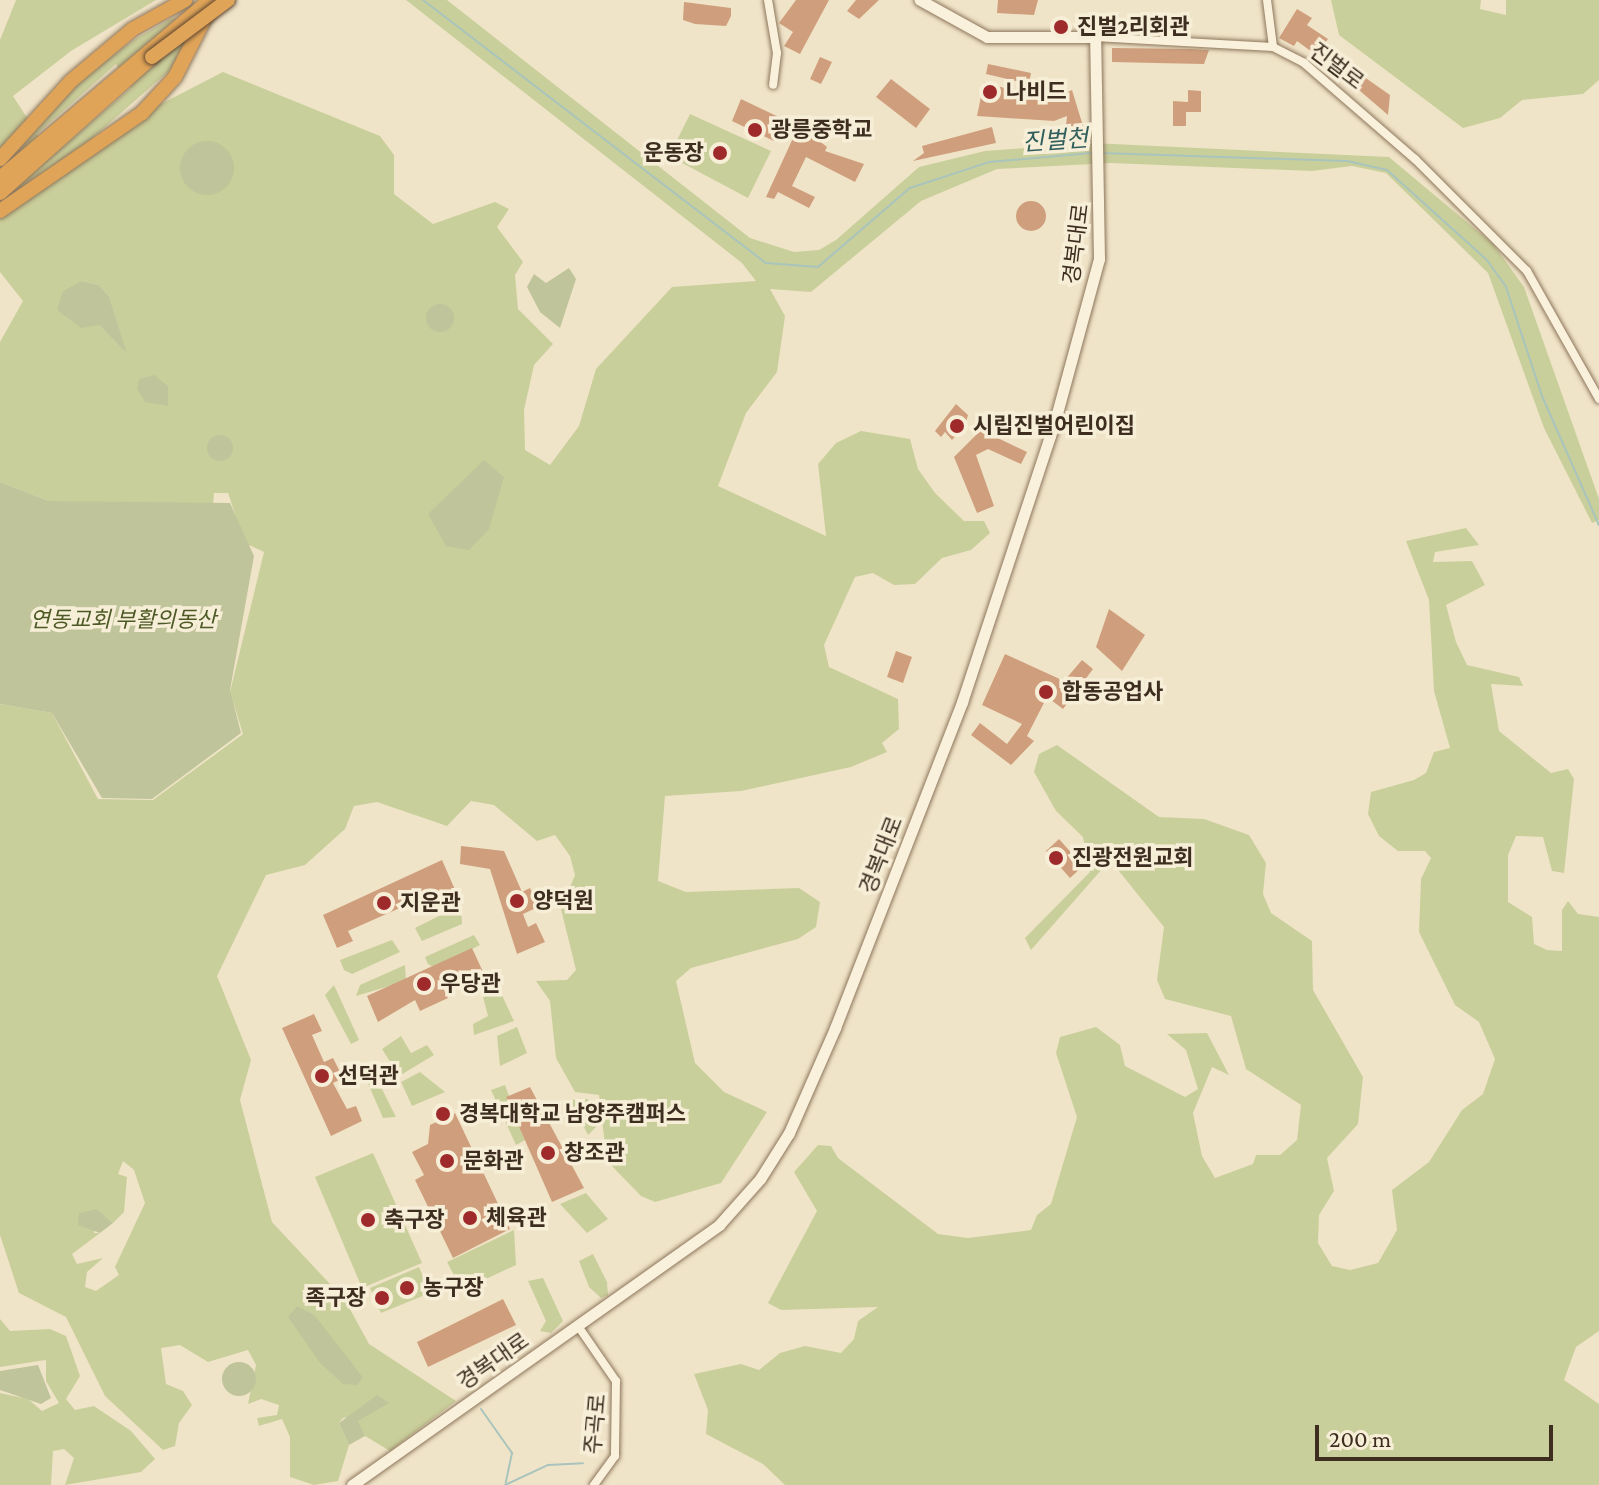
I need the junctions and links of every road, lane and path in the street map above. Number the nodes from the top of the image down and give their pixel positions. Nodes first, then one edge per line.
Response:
1 (185, 0) edge
2 (212, 0) edge
3 (228, 0) edge
4 (768, 0) edge
5 (920, 0) edge
6 (1267, 0) edge
7 (1095, 37) junction
8 (1273, 47) junction
9 (149, 53) junction
10 (773, 85) dead end
11 (0, 159) edge
12 (0, 178) edge
13 (0, 193) edge
14 (0, 211) edge
15 (1599, 399) edge
16 (578, 1326) junction
17 (352, 1485) edge
18 (594, 1485) edge

1 - 11 highway
2 - 9 highway
2 - 14 highway
3 - 9 highway, bridge
4 - 10 street
5 - 7 street
6 - 8 street
7 - 8 street
7 - 16 street, 경복대로
8 - 15 street, 진벌로
9 - 12 highway
9 - 13 highway
16 - 17 street, 경복대로
16 - 18 street, 주곡로

